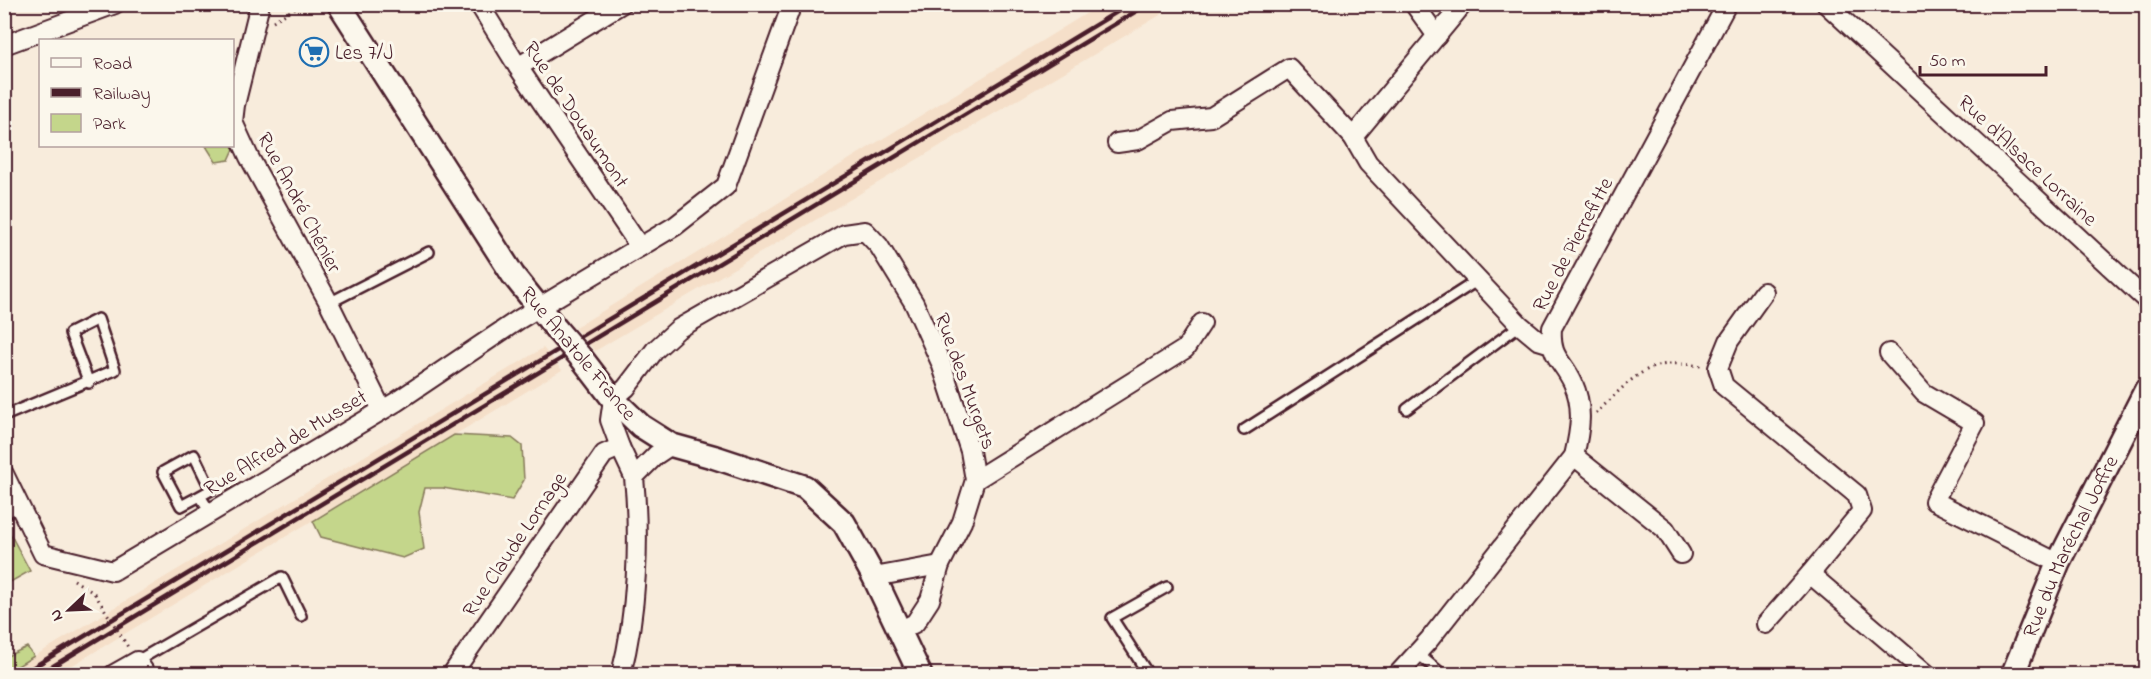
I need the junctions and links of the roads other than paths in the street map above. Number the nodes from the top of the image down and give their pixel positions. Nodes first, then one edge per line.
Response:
1 (115, 4) edge
2 (339, 4) edge
3 (479, 4) edge
4 (621, 4) edge
5 (792, 4) edge
6 (1414, 4) edge
7 (1463, 4) edge
8 (1727, 4) edge
9 (1826, 4) edge
10 (265, 10) edge
11 (1437, 36) junction
12 (4, 45) edge
13 (518, 67) junction
14 (234, 114) edge
15 (234, 124) edge
16 (1353, 137) junction
17 (1118, 143) dead end
18 (640, 247) junction
19 (429, 252) dead end
20 (1478, 280) junction
21 (1764, 292) dead end
22 (2146, 300) edge
23 (328, 303) junction
24 (539, 308) junction
25 (1202, 323) dead end
26 (1520, 325) junction
27 (1551, 344) junction
28 (1889, 353) dead end
29 (89, 383) junction
30 (2146, 390) edge
31 (613, 399) junction
32 (1407, 409) dead end
33 (382, 410) junction
34 (4, 416) edge
35 (1244, 430) dead end
36 (671, 445) junction
37 (620, 447) junction
38 (1574, 456) junction
39 (4, 474) edge
40 (634, 477) junction
41 (975, 480) junction
42 (200, 496) junction
43 (12, 510) edge
44 (211, 513) junction
45 (1681, 554) dead end
46 (2058, 563) junction
47 (940, 565) junction
48 (1810, 574) junction
49 (874, 577) junction
50 (1167, 587) dead end
51 (302, 616) dead end
52 (1766, 624) dead end
53 (899, 631) junction
54 (1417, 654) junction
55 (137, 661) edge
56 (114, 675) edge
57 (452, 675) edge
58 (621, 675) edge
59 (920, 675) edge
60 (1148, 675) edge
61 (1398, 675) edge
62 (1442, 675) edge
63 (1927, 675) edge
64 (2013, 675) edge

1 - 12 street
2 - 24 street, Rue Anatole France
3 - 13 street, Rue de Douaumont
4 - 13 street
5 - 18 street
6 - 11 street
7 - 11 street
8 - 27 street, Rue de Pierrefitte
9 - 22 street, Rue d'Alsace Lorraine
10 - 14 street, Rue André Chénier
11 - 16 street
13 - 18 street, Rue de Douaumont
15 - 23 street, Rue André Chénier
16 - 17 street
16 - 20 street
18 - 24 street
19 - 23 lane
20 - 26 street
20 - 35 lane
21 - 48 street
23 - 33 street, Rue André Chénier
24 - 31 street, Rue Anatole France, bridge
24 - 33 street, Rue Alfred de Musset
25 - 41 street
26 - 27 street
26 - 32 lane
27 - 38 street, Rue de Pierrefitte
28 - 46 street
29 - 29 lane
29 - 34 lane
30 - 46 street, Rue du Maréchal Joffre
31 - 36 street, Rue Anatole France
31 - 37 street
31 - 41 street, Rue des Murgets
33 - 44 street, Rue Alfred de Musset
36 - 40 street
36 - 49 street, Rue Anatole France
37 - 40 street
37 - 57 street, Rue Claude Lornage
38 - 45 street
38 - 54 street, Rue de Pierrefitte
39 - 43 street
40 - 58 street
41 - 47 street, Rue des Murgets
42 - 42 lane
42 - 44 lane
43 - 44 street, Rue Alfred de Musset
46 - 64 street, Rue du Maréchal Joffre
47 - 49 street
47 - 53 street, Rue des Murgets
48 - 52 street
48 - 63 street
49 - 53 street, Rue Anatole France
50 - 60 lane
51 - 55 lane
53 - 59 street, Rue Anatole France
54 - 61 street, Rue de Pierrefitte
54 - 62 lane
55 - 56 street

